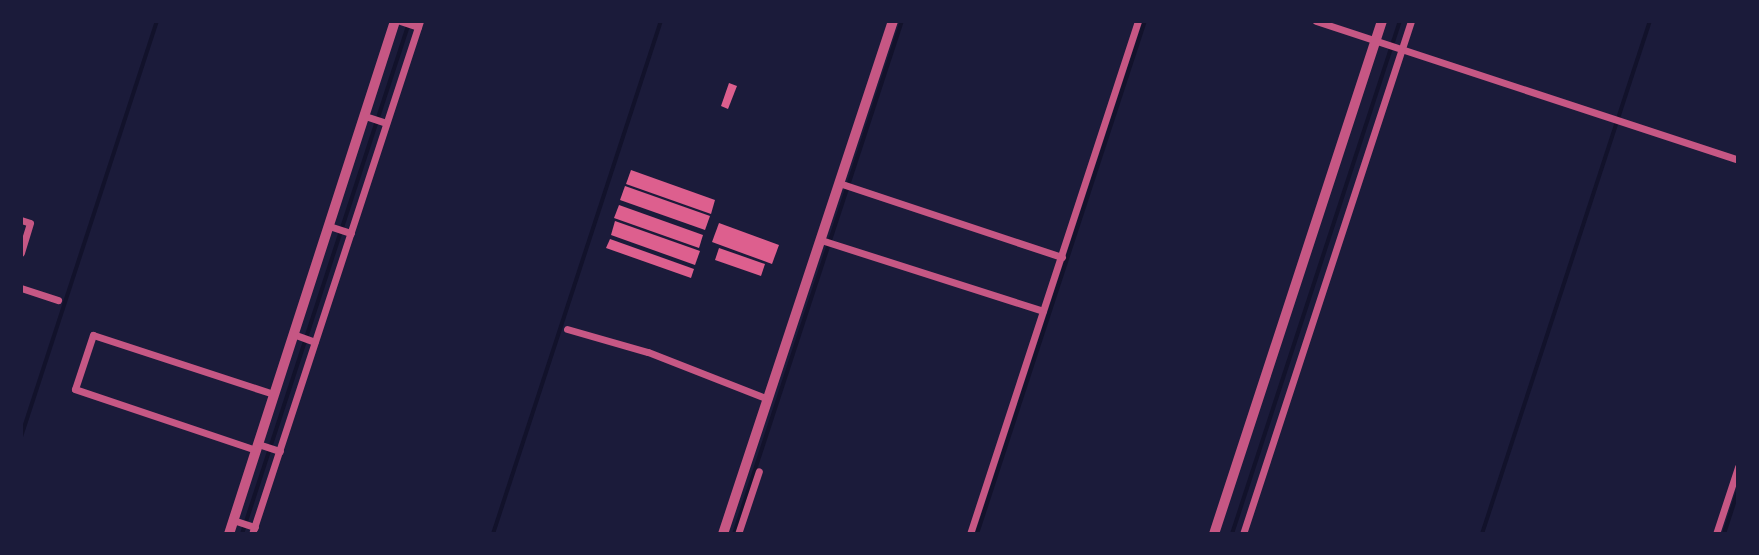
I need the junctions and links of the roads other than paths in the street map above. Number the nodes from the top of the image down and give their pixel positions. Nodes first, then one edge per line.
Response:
1 (400, 21) edge
2 (893, 21) edge
3 (1138, 21) edge
4 (1316, 21) edge
5 (1381, 21) edge
6 (1411, 21) edge
7 (417, 24) edge
8 (1375, 40) junction
9 (1401, 48) junction
10 (377, 120) junction
11 (1738, 160) edge
12 (845, 185) junction
13 (21, 220) edge
14 (340, 230) junction
15 (826, 242) junction
16 (21, 253) edge
17 (1062, 257) junction
18 (21, 288) edge
19 (58, 300) dead end
20 (1043, 311) junction
21 (567, 329) dead end
22 (305, 338) junction
23 (274, 394) junction
24 (768, 399) junction
25 (267, 448) junction
26 (1738, 467) edge
27 (759, 471) dead end
28 (742, 503) junction
29 (246, 526) edge
30 (229, 534) edge
31 (723, 534) edge
32 (738, 534) edge
33 (970, 534) edge
34 (1214, 534) edge
35 (1243, 534) edge
36 (1716, 534) edge

1 - 7 street
1 - 10 street
2 - 12 street
3 - 17 street
4 - 8 street
5 - 8 street
6 - 9 street
7 - 10 street
8 - 9 street
8 - 34 street
9 - 11 street
9 - 35 street
10 - 14 street
10 - 14 street
12 - 15 street
12 - 17 street
13 - 16 street
14 - 22 street
14 - 22 street
15 - 20 street
15 - 24 street
17 - 20 street
18 - 19 street
20 - 33 street
21 - 24 street
22 - 23 street
22 - 25 street
23 - 25 street
23 - 25 street
24 - 28 street
25 - 29 street
25 - 29 street
26 - 36 street
27 - 28 street
28 - 31 street
28 - 32 street
29 - 30 street

